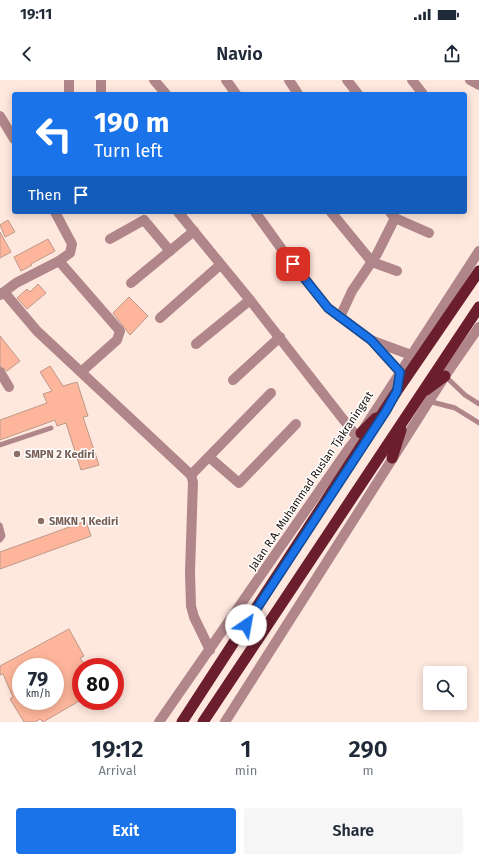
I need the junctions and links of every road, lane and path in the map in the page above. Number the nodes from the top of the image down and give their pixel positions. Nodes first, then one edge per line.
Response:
1 (69, 80) edge
2 (101, 80) edge
3 (154, 80) edge
4 (226, 80) edge
5 (289, 80) edge
6 (347, 80) edge
7 (412, 80) edge
8 (470, 80) edge
9 (479, 85) edge
10 (70, 92) edge
11 (101, 92) edge
12 (164, 92) edge
13 (235, 92) edge
14 (297, 92) edge
15 (356, 92) edge
16 (421, 92) edge
17 (0, 116) edge
18 (12, 135) edge
19 (56, 214) edge
20 (180, 214) edge
21 (256, 214) edge
22 (333, 214) edge
23 (392, 215) edge
24 (194, 231) junction
25 (429, 234) dead end
26 (110, 239) dead end
27 (170, 251) junction
28 (479, 251) edge
29 (59, 262) junction
30 (372, 262) junction
31 (220, 265) junction
32 (397, 271) dead end
33 (479, 272) edge
34 (131, 284) dead end
35 (2, 293) edge
36 (250, 300) junction
37 (479, 307) edge
38 (340, 316) junction
39 (160, 318) dead end
40 (479, 327) edge
41 (280, 337) junction
42 (371, 340) junction
43 (196, 344) dead end
44 (410, 355) junction
45 (0, 372) edge
46 (81, 372) junction
47 (400, 372) junction
48 (445, 376) junction
49 (234, 380) dead end
50 (10, 387) dead end
51 (397, 391) junction
52 (271, 393) dead end
53 (425, 397) junction
54 (479, 404) edge
55 (386, 411) junction
56 (404, 420) junction
57 (479, 423) edge
58 (296, 424) dead end
59 (51, 428) dead end
60 (359, 435) junction
61 (0, 446) edge
62 (209, 457) junction
63 (392, 458) junction
64 (191, 475) junction
65 (0, 525) edge
66 (0, 540) edge
67 (210, 650) junction
68 (159, 722) edge
69 (182, 722) edge
70 (203, 722) edge
71 (225, 722) edge

1 - 10 street
2 - 11 street
3 - 12 street
4 - 13 street
5 - 14 street
6 - 15 street
7 - 16 street
8 - 9 street
17 - 18 street
19 - 29 street
20 - 24 street
21 - 38 street
22 - 30 street
23 - 25 street
23 - 30 street
24 - 27 street
24 - 31 street
26 - 27 street
27 - 34 street
28 - 44 street, Jalan R.A. Muhammad Ruslan Tjakraningrat
29 - 35 street
29 - 46 street
30 - 32 street
30 - 38 street
31 - 36 street
31 - 39 street
33 - 51 highway, Jalan R.A. Muhammad Ruslan Tjakraningrat
35 - 46 street
36 - 41 street
36 - 43 street
37 - 53 highway
38 - 42 street
40 - 48 street
41 - 49 street
41 - 60 street
42 - 44 street
42 - 47 street
44 - 47 street, Jalan R.A. Muhammad Ruslan Tjakraningrat
45 - 50 street
46 - 64 street
47 - 51 highway
47 - 60 street, Jalan R.A. Muhammad Ruslan Tjakraningrat
48 - 53 highway
48 - 54 lane
51 - 55 highway, Jalan R.A. Muhammad Ruslan Tjakraningrat
52 - 62 street
53 - 56 highway
53 - 57 lane
53 - 63 street
55 - 60 highway
55 - 69 highway, Jalan R.A. Muhammad Ruslan Tjakraningrat
56 - 63 highway
56 - 70 highway
58 - 62 street
59 - 61 lane
60 - 67 street, Jalan R.A. Muhammad Ruslan Tjakraningrat
62 - 64 street
63 - 71 street
64 - 67 street
65 - 66 lane
67 - 68 street, Jalan R.A. Muhammad Ruslan Tjakraningrat

